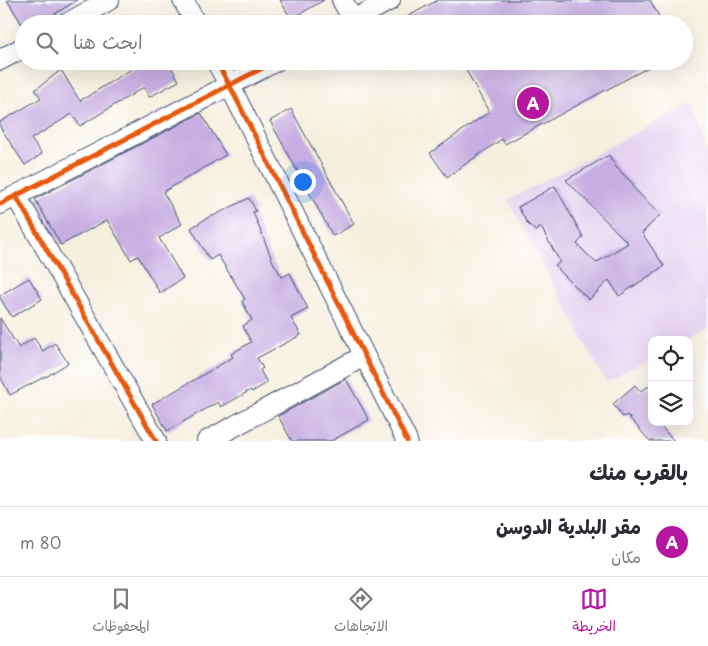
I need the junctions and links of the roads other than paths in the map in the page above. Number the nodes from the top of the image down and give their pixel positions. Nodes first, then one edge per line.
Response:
1 (108, 0) edge
2 (183, 0) edge
3 (342, 0) edge
4 (390, 0) edge
5 (82, 15) edge
6 (191, 15) edge
7 (347, 15) edge
8 (363, 15) edge
9 (15, 52) edge
10 (0, 60) edge
11 (221, 70) edge
12 (259, 70) edge
13 (230, 86) junction
14 (8, 200) edge
15 (364, 356) junction
16 (156, 441) edge
17 (208, 441) edge
18 (406, 441) edge

1 - 5 street
2 - 6 street
3 - 7 street
4 - 8 street
9 - 10 street
11 - 13 street
12 - 13 street
13 - 14 street
13 - 15 street
14 - 16 street
15 - 17 street
15 - 18 street

